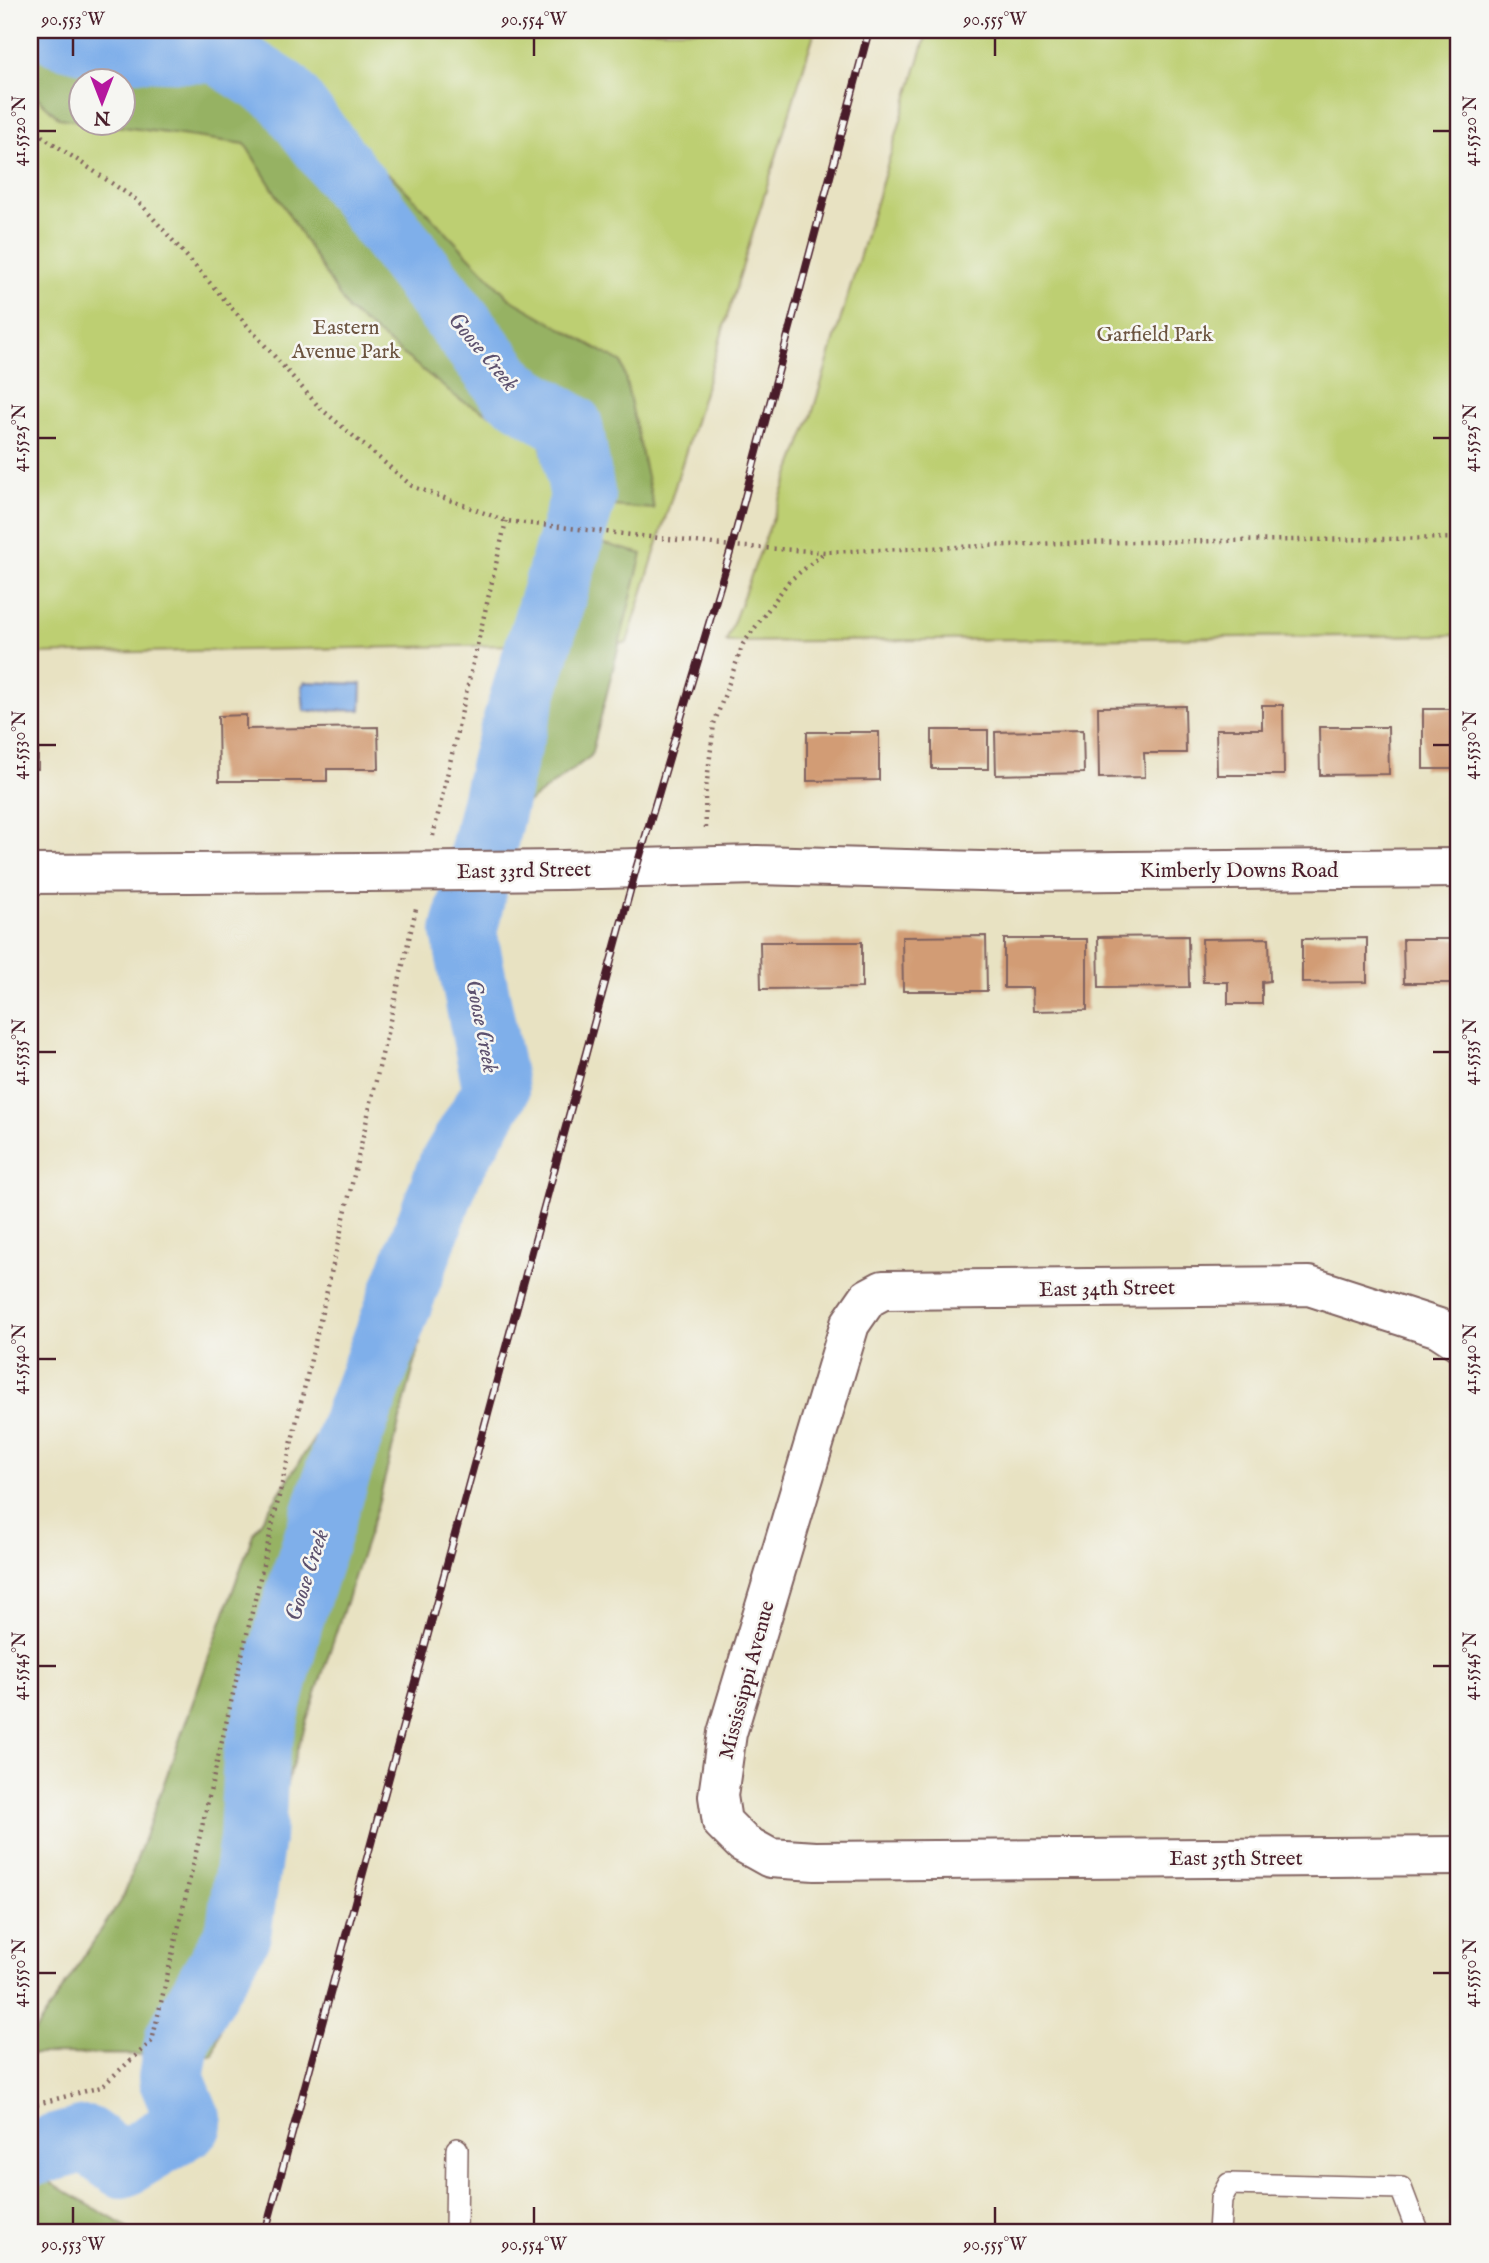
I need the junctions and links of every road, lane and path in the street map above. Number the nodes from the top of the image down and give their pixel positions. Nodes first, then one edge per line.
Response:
1 (30, 128) edge
2 (506, 521) junction
3 (1459, 538) edge
4 (825, 552) junction
5 (430, 847) dead end
6 (707, 866) junction
7 (1459, 868) edge
8 (1018, 872) joint
9 (30, 874) edge
10 (418, 901) dead end
11 (1459, 1341) edge
12 (824, 1410) joint
13 (1459, 1856) edge
14 (1012, 1860) joint
15 (30, 2106) edge
16 (457, 2149) dead end
17 (456, 2233) edge
18 (1219, 2233) edge
19 (1418, 2233) edge

1 - 2 path
2 - 4 path
2 - 5 path
3 - 4 path
4 - 6 path
6 - 8 street, East 33rd Street
6 - 9 street, East 33rd Street, bridge
7 - 8 street, Kimberly Downs Road
10 - 15 path
11 - 12 street, East 34th Street
12 - 14 street, Mississippi Avenue
13 - 14 street, East 35th Street
16 - 17 lane
18 - 19 lane

